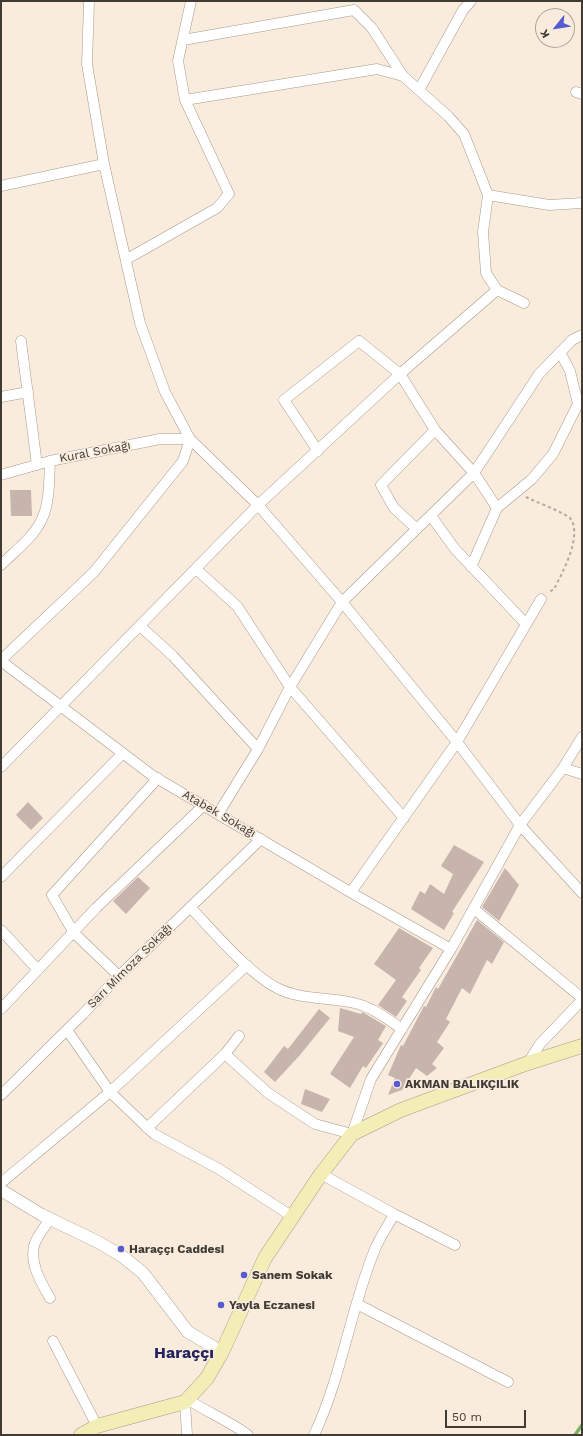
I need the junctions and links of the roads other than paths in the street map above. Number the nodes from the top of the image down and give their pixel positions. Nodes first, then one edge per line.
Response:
1 (89, 1) edge
2 (191, 1) edge
3 (471, 1) edge
4 (183, 40) junction
5 (403, 76) junction
6 (419, 90) junction
7 (185, 100) junction
8 (104, 164) junction
9 (1, 186) edge
10 (488, 195) junction
11 (582, 203) edge
12 (127, 259) junction
13 (497, 290) junction
14 (524, 304) dead end
15 (582, 335) edge
16 (21, 341) dead end
17 (560, 352) junction
18 (400, 374) junction
19 (28, 392) junction
20 (1, 397) edge
21 (435, 430) junction
22 (190, 439) junction
23 (318, 451) junction
24 (50, 461) junction
25 (37, 465) junction
26 (474, 473) junction
27 (1, 475) edge
28 (258, 506) junction
29 (497, 508) junction
30 (431, 516) junction
31 (417, 530) junction
32 (1, 565) edge
33 (471, 567) junction
34 (196, 569) junction
35 (541, 599) road end
36 (342, 602) junction
37 (526, 624) junction
38 (140, 626) junction
39 (1, 660) edge
40 (290, 687) junction
41 (60, 706) junction
42 (582, 737) edge
43 (457, 742) junction
44 (258, 749) junction
45 (122, 754) junction
46 (1, 767) edge
47 (564, 768) junction
48 (582, 774) edge
49 (158, 778) junction
50 (204, 805) junction
51 (218, 814) junction
52 (404, 818) junction
53 (520, 825) junction
54 (261, 839) junction
55 (1, 876) edge
56 (351, 892) junction
57 (582, 892) edge
58 (190, 907) junction
59 (474, 909) junction
60 (1, 930) edge
61 (74, 933) junction
62 (451, 949) junction
63 (247, 965) junction
64 (38, 970) junction
65 (119, 976) junction
66 (582, 999) edge
67 (1, 1009) edge
68 (402, 1029) junction
69 (66, 1030) junction
70 (239, 1036) dead end
71 (582, 1046) edge
72 (225, 1054) junction
73 (528, 1063) junction
74 (110, 1092) junction
75 (1, 1095) edge
76 (147, 1128) junction
77 (352, 1134) junction
78 (321, 1174) junction
79 (1, 1183) edge
80 (1, 1190) edge
81 (394, 1214) junction
82 (292, 1217) junction
83 (50, 1219) junction
84 (455, 1245) dead end
85 (50, 1298) dead end
86 (357, 1304) junction
87 (54, 1342) dead end
88 (222, 1352) junction
89 (508, 1382) dead end
90 (186, 1400) junction
91 (97, 1426) junction
92 (81, 1435) edge
93 (186, 1435) edge
94 (248, 1435) edge
95 (314, 1435) edge

1 - 8 street
2 - 4 street
3 - 6 street
4 - 5 street
4 - 7 street
5 - 6 street
5 - 7 street
6 - 10 street
7 - 12 street
8 - 9 street
8 - 12 street
10 - 11 street
10 - 13 street
12 - 22 street
13 - 14 street
13 - 18 street
15 - 17 street
16 - 19 street
17 - 26 street
17 - 29 street
18 - 21 street
18 - 23 street
18 - 23 street
19 - 20 street
19 - 25 street
21 - 26 street
21 - 31 street
22 - 24 street, Kural Sokağı
22 - 28 street
22 - 39 street
23 - 28 street
24 - 25 street, Kural Sokağı
24 - 32 street
25 - 27 street, Kural Sokağı
26 - 29 street
26 - 30 street
28 - 34 street
28 - 36 street
29 - 33 street
30 - 31 street
30 - 33 street
31 - 36 street
33 - 37 street
34 - 38 street
34 - 40 street
35 - 37 street
36 - 40 street
36 - 43 street
37 - 43 street
38 - 41 street
38 - 44 street
39 - 41 street, Atabek Sokağı
40 - 44 street
40 - 52 street
41 - 45 street, Atabek Sokağı
41 - 46 street
42 - 47 street
43 - 52 street
43 - 53 street
44 - 51 street
45 - 49 street, Atabek Sokağı
45 - 55 street
47 - 48 street
47 - 53 street
49 - 50 street, Atabek Sokağı
49 - 61 street
50 - 51 street, Atabek Sokağı
50 - 61 street
51 - 54 street, Atabek Sokağı
52 - 56 street
53 - 57 street
53 - 59 street
54 - 56 street, Atabek Sokağı
54 - 58 street, Sarı Mimoza Sokağı
56 - 62 street, Atabek Sokağı
58 - 63 street
58 - 65 street, Sarı Mimoza Sokağı
59 - 62 street
59 - 66 street
60 - 64 street
61 - 64 street
61 - 65 street
62 - 68 street
63 - 68 street
63 - 74 street
64 - 67 street
65 - 69 street, Sarı Mimoza Sokağı
66 - 73 street
68 - 77 street
69 - 74 street
69 - 75 street, Sarı Mimoza Sokağı
70 - 72 street
71 - 73 main road
72 - 76 street
72 - 77 street
73 - 77 main road
74 - 76 street
74 - 79 street
76 - 82 street
77 - 78 main road
78 - 81 street
78 - 82 main road
80 - 83 street
81 - 84 street
81 - 86 street
82 - 88 main road
83 - 85 street
83 - 88 street
86 - 89 street
86 - 95 street
87 - 91 street
88 - 90 main road
90 - 91 main road
90 - 93 street
90 - 94 street
91 - 92 main road

